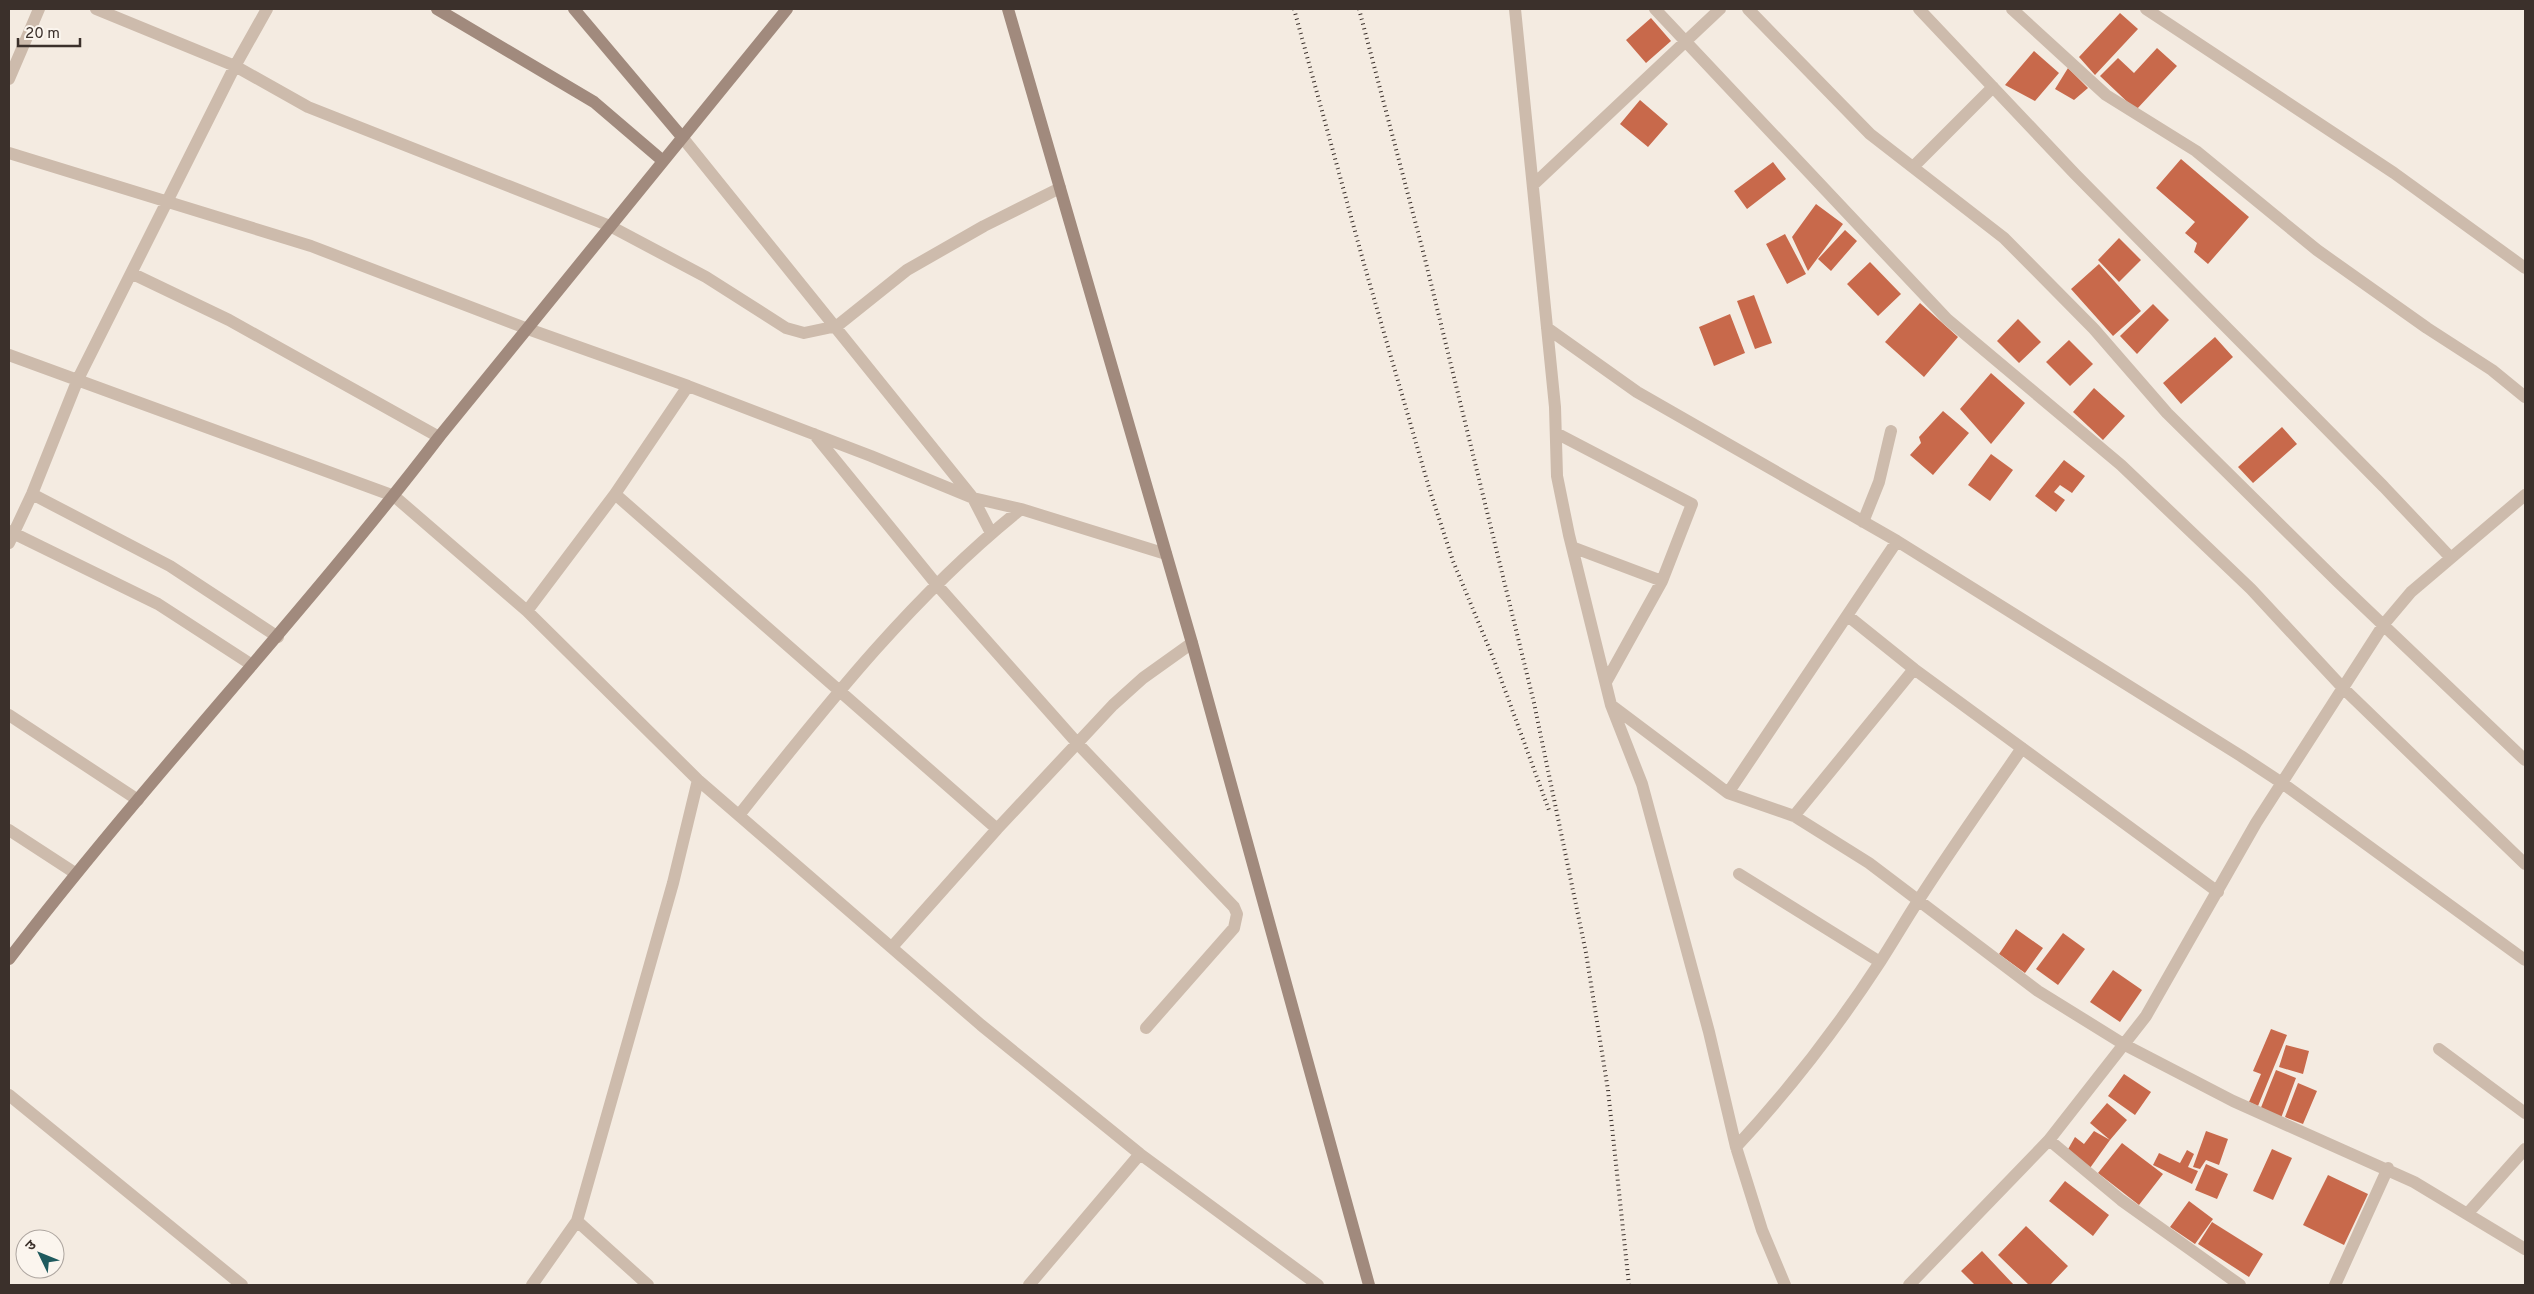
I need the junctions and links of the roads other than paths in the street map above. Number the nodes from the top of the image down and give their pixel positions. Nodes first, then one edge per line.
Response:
1 (39, 9) edge
2 (96, 9) edge
3 (267, 9) edge
4 (437, 9) edge
5 (574, 9) edge
6 (787, 9) edge
7 (1008, 9) edge
8 (1516, 9) edge
9 (1655, 9) edge
10 (1720, 9) edge
11 (1748, 9) edge
12 (1919, 9) edge
13 (2012, 9) edge
14 (2146, 9) edge
15 (1685, 42) junction
16 (235, 66) junction
17 (9, 79) edge
18 (1993, 87) junction
19 (682, 137) junction
20 (9, 153) edge
21 (663, 161) junction
22 (1913, 167) junction
23 (1532, 185) junction
24 (1060, 188) junction
25 (169, 201) junction
26 (610, 226) junction
27 (2525, 268) edge
28 (132, 274) junction
29 (837, 326) junction
30 (1548, 328) junction
31 (528, 329) junction
32 (9, 355) edge
33 (78, 379) junction
34 (688, 386) junction
35 (2525, 397) edge
36 (1891, 431) dead end
37 (1556, 433) junction
38 (814, 434) junction
39 (439, 437) junction
40 (32, 494) junction
41 (615, 494) junction
42 (394, 496) junction
43 (973, 498) junction
44 (2523, 502) edge
45 (1021, 509) junction
46 (1863, 522) junction
47 (991, 533) junction
48 (10, 535) edge
49 (1897, 541) junction
50 (1572, 547) junction
51 (1166, 554) junction
52 (2451, 558) junction
53 (1662, 581) junction
54 (937, 585) junction
55 (527, 611) junction
56 (1848, 616) junction
57 (2384, 624) junction
58 (278, 637) junction
59 (1192, 643) junction
60 (252, 665) junction
61 (1914, 669) junction
62 (1606, 682) junction
63 (2343, 688) junction
64 (840, 689) junction
65 (1611, 705) junction
66 (9, 715) edge
67 (1078, 744) junction
68 (2022, 748) junction
69 (2525, 760) edge
70 (698, 780) junction
71 (2282, 783) junction
72 (1728, 793) junction
73 (138, 800) junction
74 (739, 815) junction
75 (1794, 816) junction
76 (9, 830) edge
77 (997, 830) junction
78 (2525, 864) edge
79 (75, 872) junction
80 (1739, 874) dead end
81 (2218, 892) junction
82 (1918, 900) junction
83 (892, 947) junction
84 (9, 959) edge
85 (2525, 960) edge
86 (1880, 962) junction
87 (1146, 1028) dead end
88 (2125, 1045) junction
89 (2439, 1049) dead end
90 (9, 1095) edge
91 (2525, 1113) edge
92 (2049, 1140) junction
93 (1736, 1147) junction
94 (2525, 1149) edge
95 (1140, 1154) junction
96 (2388, 1168) junction
97 (2468, 1213) junction
98 (577, 1222) junction
99 (2525, 1249) edge
100 (536, 1284) edge
101 (242, 1285) edge
102 (648, 1285) edge
103 (1029, 1285) edge
104 (1318, 1285) edge
105 (1369, 1285) edge
106 (1785, 1285) edge
107 (1909, 1285) edge
108 (2239, 1285) edge
109 (2335, 1285) edge

1 - 17 street
2 - 16 street
3 - 16 street
4 - 21 street
5 - 19 street
6 - 19 street
7 - 24 street
8 - 23 street
9 - 15 street
10 - 15 street
11 - 22 street
12 - 18 street
13 - 35 street
14 - 27 street
15 - 23 street
15 - 63 street
16 - 25 street
16 - 26 street
18 - 22 street
18 - 52 street
19 - 21 street
19 - 29 street
20 - 25 street
21 - 26 street
22 - 57 street
23 - 30 street
24 - 29 street
24 - 51 street
25 - 28 street
25 - 31 street
26 - 29 street
26 - 31 street
28 - 33 street
28 - 39 street
29 - 43 street
30 - 37 street
30 - 46 street
31 - 34 street
31 - 39 street
32 - 33 street
33 - 40 street
33 - 42 street
34 - 38 street
34 - 41 street
36 - 46 street
37 - 50 street
37 - 53 street
38 - 43 street
38 - 54 street
39 - 42 street
40 - 48 street
40 - 58 street
41 - 55 street
41 - 64 street
42 - 55 street
42 - 58 street
43 - 45 street
43 - 47 street
44 - 52 street
45 - 47 street
45 - 51 street
46 - 49 street
47 - 54 street
48 - 60 street
49 - 56 street
49 - 71 street
50 - 53 street
50 - 62 street
51 - 59 street
52 - 57 street
53 - 62 street
54 - 64 street
54 - 67 street
55 - 70 street
56 - 61 street
56 - 72 street
57 - 63 street
57 - 69 street
58 - 60 street
59 - 67 street
59 - 105 street
60 - 73 street
61 - 68 street
61 - 75 street
62 - 65 street
63 - 71 street
63 - 78 street
64 - 74 street
64 - 77 street
65 - 72 street
65 - 93 street
66 - 73 street
67 - 77 street
67 - 87 street
68 - 81 street
68 - 82 street
70 - 74 street
70 - 98 street
71 - 81 street
71 - 85 street
72 - 75 street
73 - 79 street
74 - 83 street
75 - 82 street
76 - 79 street
77 - 83 street
79 - 84 street
80 - 86 street
81 - 88 street
82 - 86 street
82 - 88 street
83 - 95 street
86 - 93 street
88 - 92 street
88 - 96 street
89 - 91 street
90 - 101 street
92 - 107 street
92 - 108 street
93 - 106 street
94 - 97 street
95 - 103 street
95 - 104 street
96 - 97 street
96 - 109 street
97 - 99 street
98 - 100 street
98 - 102 street

